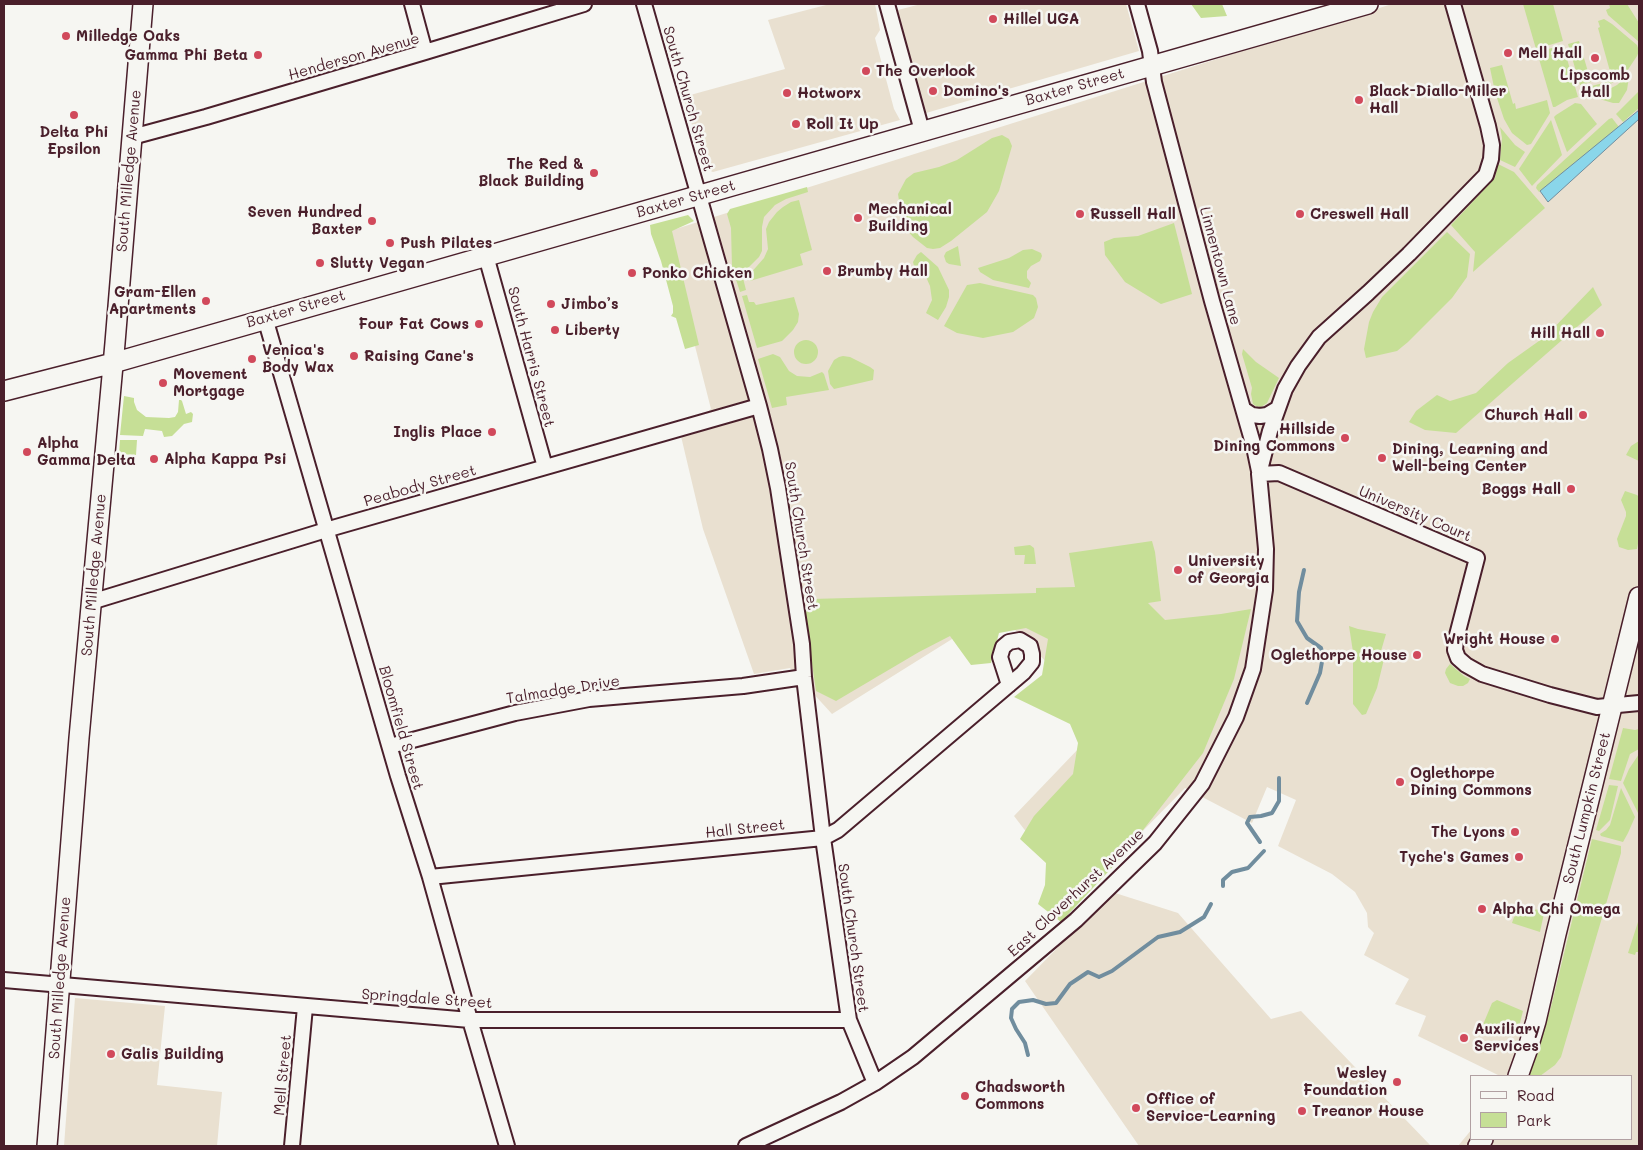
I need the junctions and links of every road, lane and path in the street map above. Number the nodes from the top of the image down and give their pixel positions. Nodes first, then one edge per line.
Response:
1 (143, 4) edge
2 (412, 4) edge
3 (584, 4) edge
4 (644, 4) edge
5 (887, 4) edge
6 (1137, 4) edge
7 (1368, 4) edge
8 (1453, 4) edge
9 (425, 52) junction
10 (1152, 66) junction
11 (922, 131) junction
12 (132, 137) junction
13 (698, 195) junction
14 (486, 256) junction
15 (266, 318) junction
16 (113, 363) junction
17 (4, 391) edge
18 (759, 406) junction
19 (1243, 409) junction
20 (1277, 409) junction
21 (545, 467) junction
22 (1259, 474) junction
23 (327, 530) junction
24 (1639, 597) edge
25 (92, 602) junction
26 (804, 678) junction
27 (1009, 685) dead end
28 (1639, 703) edge
29 (1612, 706) junction
30 (390, 746) junction
31 (823, 838) junction
32 (430, 877) junction
33 (4, 980) edge
34 (59, 985) junction
35 (305, 1006) junction
36 (470, 1020) junction
37 (848, 1020) junction
38 (1518, 1075) edge
39 (875, 1083) junction
40 (47, 1146) edge
41 (292, 1146) edge
42 (507, 1146) edge
43 (746, 1146) edge

1 - 12 main road, South Milledge Avenue
2 - 9 street
3 - 9 street, Henderson Avenue
4 - 13 street, South Church Street
5 - 11 street
6 - 10 street, Linnentown Lane
7 - 10 main road, Baxter Street
8 - 20 street, East Cloverhurst Avenue
9 - 12 street, Henderson Avenue
10 - 11 main road, Baxter Street
10 - 19 street, Linnentown Lane
11 - 13 main road, Baxter Street
12 - 16 main road, South Milledge Avenue
13 - 14 main road, Baxter Street
13 - 18 street, South Church Street
14 - 15 main road, Baxter Street
14 - 21 street, South Harris Street
15 - 16 main road, Baxter Street
15 - 23 street, Bloomfield Street
16 - 17 main road, Baxter Street
16 - 25 main road, South Milledge Avenue
18 - 21 street, Peabody Street
18 - 26 street, South Church Street
19 - 20 street
19 - 22 street, Linnentown Lane
20 - 22 street, East Cloverhurst Avenue
21 - 23 street, Peabody Street
22 - 29 street, University Court
22 - 39 street, East Cloverhurst Avenue
23 - 25 street, Peabody Street
23 - 30 street, Bloomfield Street
24 - 29 main road, South Lumpkin Street
25 - 34 main road, South Milledge Avenue
26 - 30 street, Talmadge Drive
26 - 31 street, South Church Street
27 - 31 street, Hall Street
28 - 29 street
29 - 38 main road, South Lumpkin Street
30 - 32 street, Bloomfield Street
31 - 32 street, Hall Street
31 - 37 street, South Church Street
32 - 36 street, Bloomfield Street
33 - 34 street, Springdale Street
34 - 35 street, Springdale Street
34 - 40 main road, South Milledge Avenue
35 - 36 street, Springdale Street
35 - 41 street, Mell Street
36 - 37 street, Springdale Street
36 - 42 street, Bloomfield Street
37 - 39 street, South Church Street
39 - 43 street, East Cloverhurst Avenue

